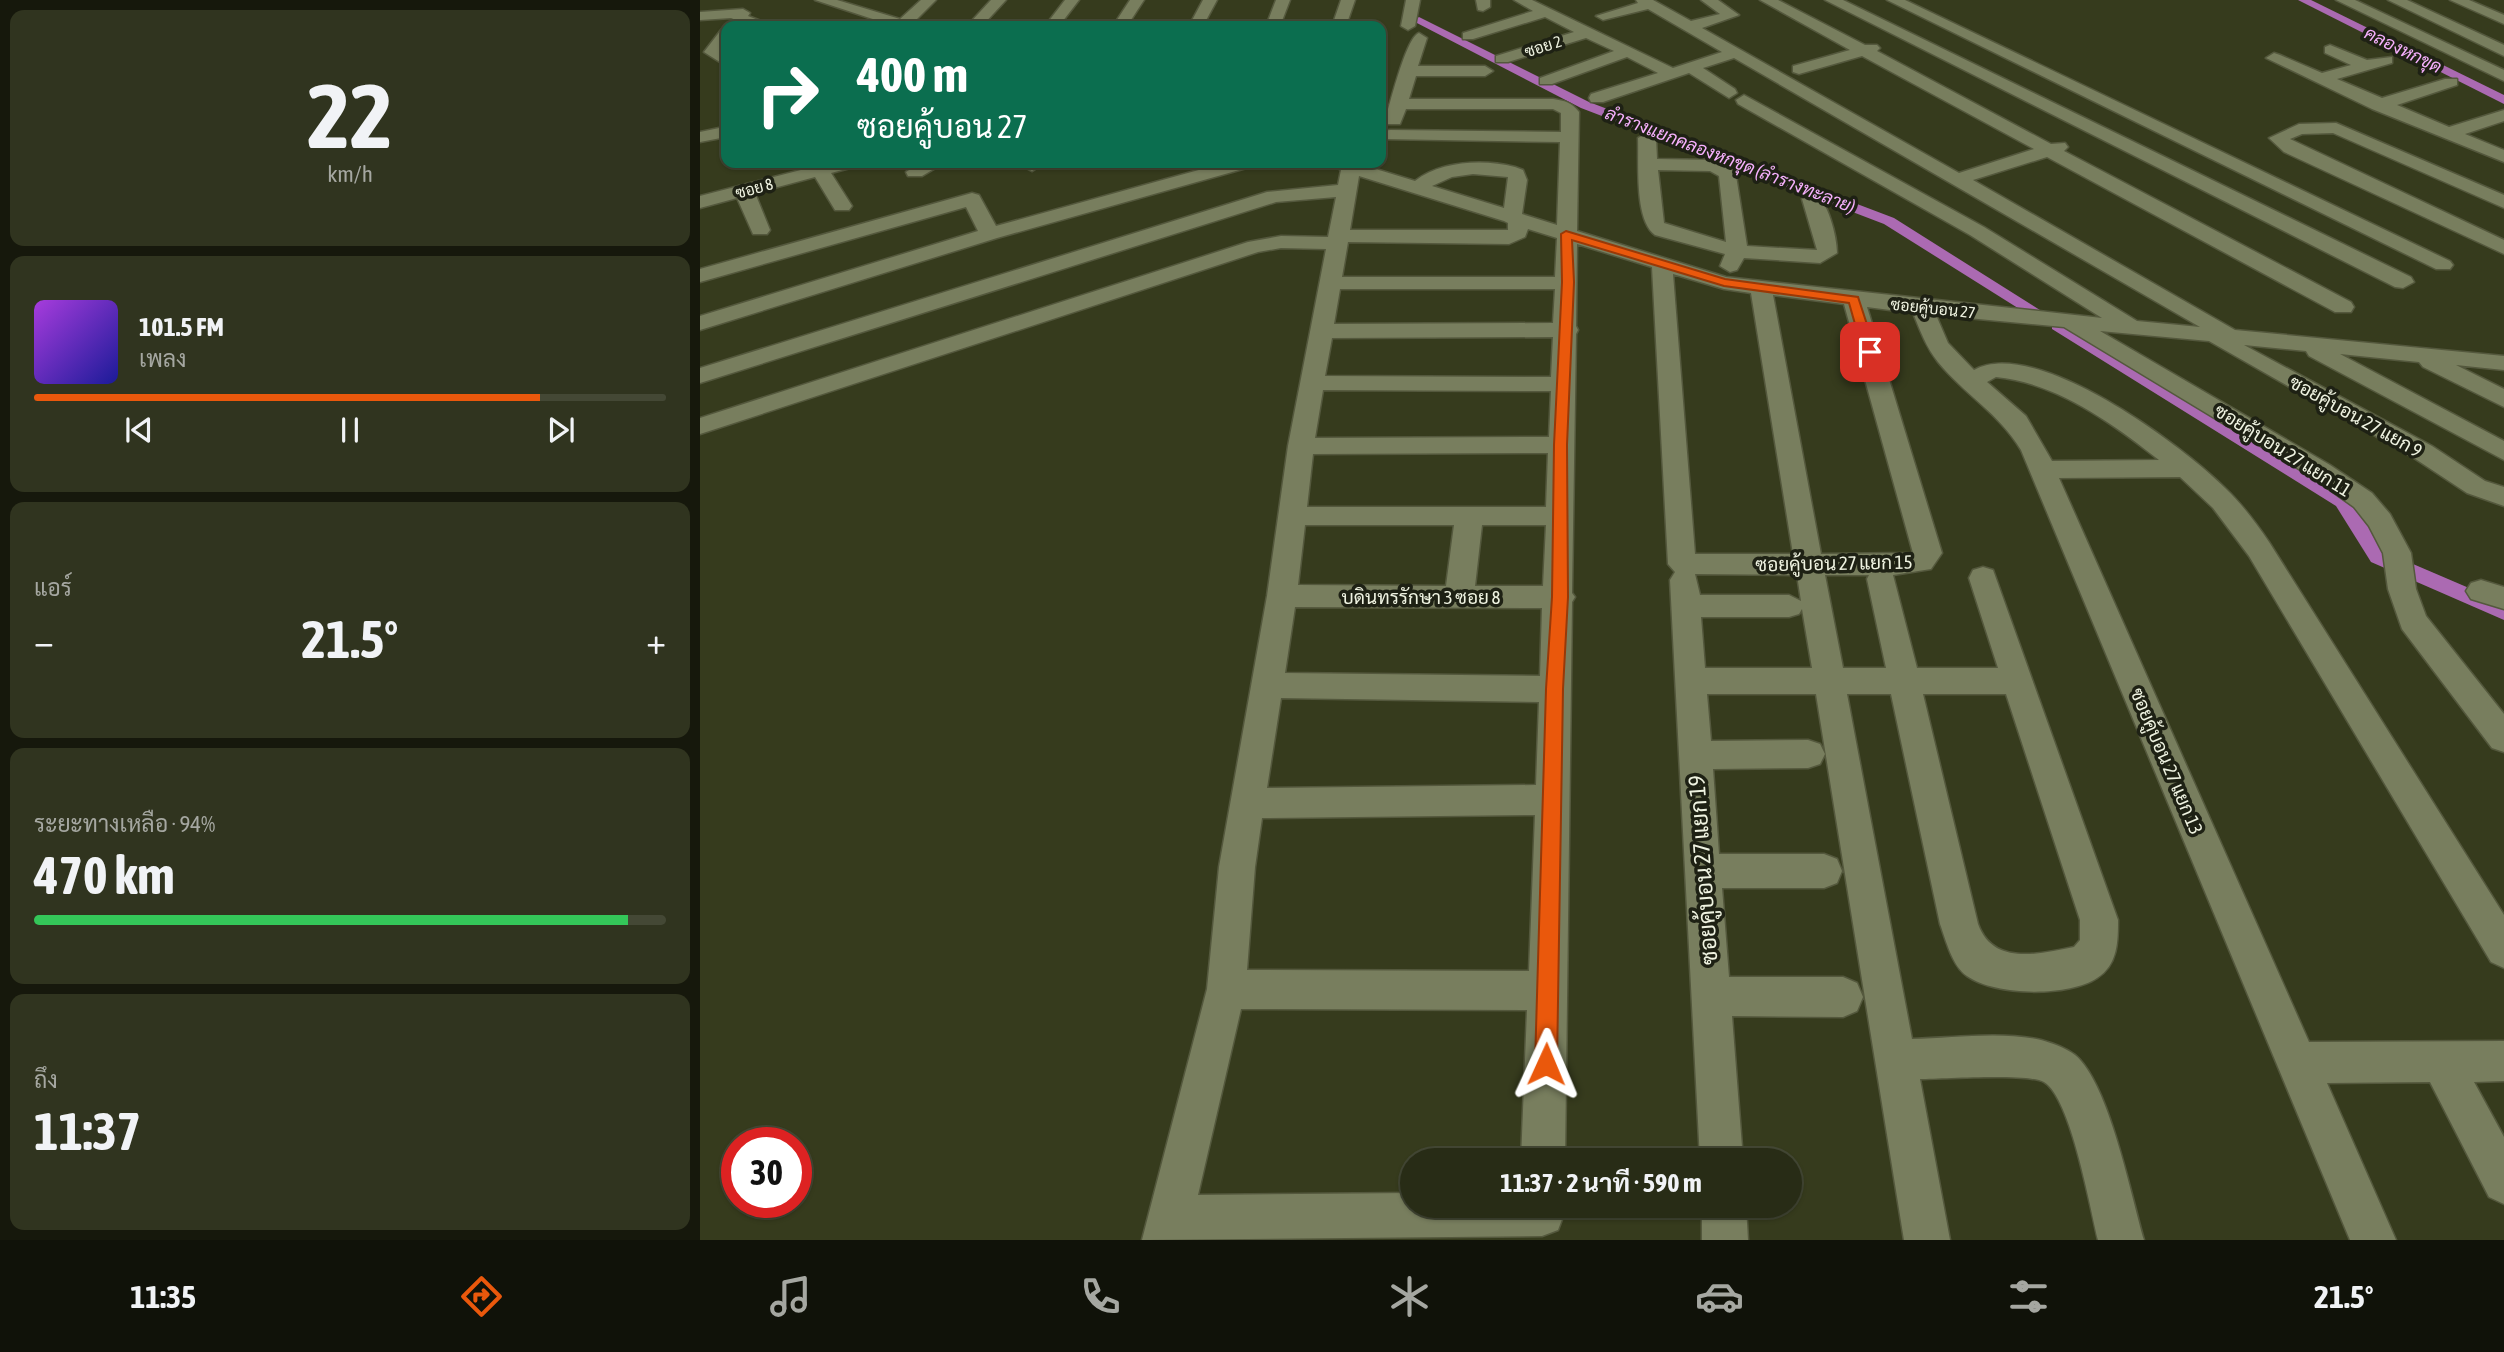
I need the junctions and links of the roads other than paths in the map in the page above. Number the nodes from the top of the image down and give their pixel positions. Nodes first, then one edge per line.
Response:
1 (755, 0) edge
2 (822, 0) edge
3 (929, 0) edge
4 (999, 0) edge
5 (1072, 0) edge
6 (1137, 0) edge
7 (1210, 0) edge
8 (1283, 0) edge
9 (1348, 0) edge
10 (1413, 0) edge
11 (1521, 0) edge
12 (1708, 0) edge
13 (1767, 0) edge
14 (1832, 0) edge
15 (1894, 0) edge
16 (2343, 0) edge
17 (2395, 0) edge
18 (2457, 0) edge
19 (1647, 2) edge
20 (851, 4) edge
21 (1542, 13) junction
22 (700, 16) edge
23 (1603, 16) dead end
24 (738, 19) edge
25 (2504, 20) edge
26 (896, 21) edge
27 (910, 21) edge
28 (979, 21) edge
29 (1056, 21) edge
30 (1123, 21) edge
31 (1199, 21) edge
32 (1275, 21) edge
33 (1341, 21) edge
34 (1691, 26) junction
35 (1947, 26) junction
36 (2504, 32) edge
37 (1584, 33) junction
38 (1468, 36) dead end
39 (2471, 36) junction
40 (1905, 38) junction
41 (721, 40) edge
42 (2430, 41) junction
43 (1864, 50) junction
44 (2330, 50) dead end
45 (2504, 51) edge
46 (1627, 52) junction
47 (1737, 52) junction
48 (2274, 58) dead end
49 (1502, 59) dead end
50 (2386, 60) dead end
51 (2366, 65) junction
52 (1690, 67) junction
53 (1799, 69) dead end
54 (721, 70) edge
55 (1407, 71) junction
56 (1485, 71) dead end
57 (1671, 73) junction
58 (2504, 76) edge
59 (2319, 79) junction
60 (1546, 80) dead end
61 (2451, 82) dead end
62 (1597, 98) dead end
63 (1819, 101) junction
64 (1398, 104) junction
65 (1768, 113) junction
66 (2374, 114) junction
67 (2504, 115) edge
68 (1386, 127) edge
69 (2336, 128) junction
70 (2098, 132) junction
71 (721, 133) edge
72 (2446, 134) junction
73 (700, 137) edge
74 (1568, 137) junction
75 (1647, 138) dead end
76 (2049, 151) junction
77 (2504, 157) edge
78 (1386, 161) edge
79 (1649, 164) junction
80 (830, 168) edge
81 (924, 168) edge
82 (1226, 168) edge
83 (1354, 168) edge
84 (1365, 168) edge
85 (1378, 168) edge
86 (820, 171) junction
87 (915, 172) dead end
88 (1964, 182) junction
89 (1419, 187) junction
90 (744, 191) junction
91 (2291, 194) junction
92 (1281, 195) junction
93 (1812, 199) dead end
94 (700, 202) edge
95 (2504, 202) edge
96 (842, 206) dead end
97 (2253, 208) junction
98 (1515, 218) junction
99 (760, 230) dead end
100 (2196, 230) junction
101 (990, 234) junction
102 (1566, 234) junction
103 (2051, 234) junction
104 (1337, 240) junction
105 (1268, 243) junction
106 (2504, 248) edge
107 (1737, 251) junction
108 (2010, 251) junction
109 (1662, 265) junction
110 (2443, 265) dead end
111 (700, 275) edge
112 (1013, 277) junction
113 (1568, 282) junction
114 (2403, 282) dead end
115 (1724, 283) junction
116 (1329, 284) junction
117 (1761, 289) junction
118 (945, 299) junction
119 (1854, 300) junction
120 (1922, 307) junction
121 (2343, 307) dead end
122 (1039, 315) junction
123 (2068, 321) junction
124 (700, 323) edge
125 (2132, 327) junction
126 (1567, 330) junction
127 (1324, 331) junction
128 (2207, 334) junction
129 (2235, 337) junction
130 (956, 343) junction
131 (2305, 344) junction
132 (2418, 355) junction
133 (2504, 363) edge
134 (961, 369) dead end
135 (700, 376) edge
136 (1973, 381) junction
137 (1313, 383) junction
138 (1565, 384) junction
139 (2504, 399) edge
140 (700, 426) edge
141 (1561, 445) junction
142 (1301, 446) junction
143 (2504, 452) edge
144 (2186, 468) junction
145 (2042, 470) junction
146 (2504, 498) edge
147 (1294, 516) junction
148 (1560, 516) junction
149 (1469, 517) junction
150 (1808, 564) junction
151 (1983, 578) dead end
152 (1881, 579) dead end
153 (1684, 584) junction
154 (1282, 596) junction
155 (1560, 597) junction
156 (1460, 598) junction
157 (1790, 606) dead end
158 (1692, 681) junction
159 (1829, 681) junction
160 (1903, 681) junction
161 (2018, 681) junction
162 (1268, 685) junction
163 (1554, 689) junction
164 (2504, 738) edge
165 (1808, 754) dead end
166 (1696, 755) junction
167 (1553, 800) junction
168 (1248, 803) junction
169 (1703, 871) junction
170 (1824, 871) dead end
171 (2504, 949) edge
172 (1226, 989) junction
173 (1548, 991) junction
174 (1712, 996) junction
175 (1843, 997) dead end
176 (1895, 1059) junction
177 (2504, 1061) edge
178 (2442, 1062) junction
179 (2295, 1063) junction
180 (1543, 1148) edge
181 (1720, 1148) edge
182 (2504, 1182) edge
183 (1725, 1218) edge
184 (1542, 1220) edge
185 (1168, 1229) edge
186 (1726, 1240) edge
187 (1927, 1240) edge
188 (2121, 1240) edge
189 (2373, 1240) edge

1 - 24 street
2 - 20 street
3 - 27 street
4 - 28 street
5 - 29 street
6 - 30 street
7 - 31 street
8 - 32 street
9 - 33 street
10 - 55 street
11 - 21 street
12 - 34 street
13 - 43 street
14 - 40 street
15 - 35 street
16 - 42 street
17 - 39 street
18 - 25 street
19 - 23 street
19 - 34 street
20 - 26 street
21 - 37 street
21 - 38 street
22 - 24 street
34 - 47 street
35 - 40 street
35 - 91 street
36 - 39 street
37 - 46 street
37 - 49 street, ซอย 2
39 - 42 street
39 - 45 street
40 - 43 street
40 - 70 street
41 - 54 street
42 - 58 street
43 - 53 street
43 - 76 street
44 - 51 street
46 - 57 street
46 - 60 street
47 - 52 street
47 - 63 street
48 - 59 street
50 - 51 street
51 - 59 street
52 - 57 street
52 - 65 street
55 - 56 street
55 - 64 street
57 - 62 street
59 - 66 street
61 - 66 street
63 - 65 street
63 - 88 street
64 - 68 street
64 - 74 street
65 - 108 street
66 - 69 street
66 - 72 street
67 - 72 street
69 - 95 street
69 - 106 street
70 - 76 street
70 - 97 street
71 - 73 street
72 - 77 street
74 - 78 street
74 - 102 street
75 - 79 street
76 - 88 street
76 - 100 street
79 - 107 street
79 - 107 street
80 - 86 street, ซอย 8
81 - 87 street
82 - 101 street
83 - 92 street
84 - 104 street
85 - 89 street, ซอยคู้บอน 27
86 - 90 street, ซอย 8
86 - 96 street
88 - 103 street
89 - 98 street, ซอยคู้บอน 27
89 - 98 street
90 - 94 street, ซอย 8
90 - 99 street
91 - 97 street
91 - 110 street
92 - 105 street
92 - 112 street
93 - 107 street
97 - 100 street
97 - 114 street
98 - 102 street, ซอยคู้บอน 27
98 - 104 street
100 - 121 street
101 - 111 street
101 - 124 street
102 - 109 street, ซอยคู้บอน 27
102 - 113 street
103 - 108 street
103 - 129 street
104 - 105 street
104 - 116 street
105 - 122 street
107 - 115 street
108 - 125 street
109 - 115 street, ซอยคู้บอน 27
109 - 153 street, ซอยคู้บอน 27 แยก 19
112 - 118 street
112 - 122 street
113 - 116 street
113 - 126 street
115 - 117 street, ซอยคู้บอน 27
116 - 127 street
117 - 119 street, ซอยคู้บอน 27
117 - 150 street
118 - 130 street
118 - 135 street
119 - 120 street, ซอยคู้บอน 27
119 - 150 street, ซอยคู้บอน 27 แยก 15
120 - 123 street, ซอยคู้บอน 27
120 - 136 street, ซอยคู้บอน 27 แยก 13
122 - 130 street
123 - 125 street, ซอยคู้บอน 27
123 - 164 street, ซอยคู้บอน 27 แยก 11
125 - 128 street, ซอยคู้บอน 27
126 - 127 street
126 - 138 street
127 - 137 street
128 - 129 street, ซอยคู้บอน 27
128 - 146 street, ซอยคู้บอน 27 แยก 9
129 - 131 street, ซอยคู้บอน 27
130 - 134 street
130 - 140 street
131 - 132 street, ซอยคู้บอน 27
131 - 143 street
132 - 133 street, ซอยคู้บอน 27
132 - 139 street
136 - 144 street
136 - 145 street, ซอยคู้บอน 27 แยก 13
137 - 138 street
137 - 142 street
138 - 141 street
141 - 142 street
141 - 148 street
142 - 147 street
144 - 145 street
144 - 171 street
145 - 179 street, ซอยคู้บอน 27 แยก 13
147 - 149 street
147 - 154 street
148 - 149 street
148 - 155 street
149 - 156 street
150 - 153 street, ซอยคู้บอน 27 แยก 15
150 - 159 street
151 - 161 street
152 - 160 street
153 - 157 street
153 - 158 street, ซอยคู้บอน 27 แยก 19
154 - 156 street, บดินทรรักษา 3 ซอย 8
154 - 162 street
155 - 156 street, บดินทรรักษา 3 ซอย 8
155 - 163 street
158 - 159 street
158 - 166 street, ซอยคู้บอน 27 แยก 19
159 - 160 street
159 - 176 street
160 - 161 street
160 - 161 street
162 - 163 street
162 - 168 street
163 - 167 street
165 - 166 street
166 - 169 street, ซอยคู้บอน 27 แยก 19
167 - 168 street
167 - 173 street
168 - 172 street
169 - 170 street
169 - 174 street, ซอยคู้บอน 27 แยก 19
172 - 173 street
172 - 185 street
173 - 180 street
174 - 175 street
174 - 181 street, ซอยคู้บอน 27 แยก 19
176 - 187 street
176 - 188 street
177 - 178 street
178 - 179 street
178 - 182 street
179 - 189 street, ซอยคู้บอน 27 แยก 13
183 - 186 street
184 - 185 street

